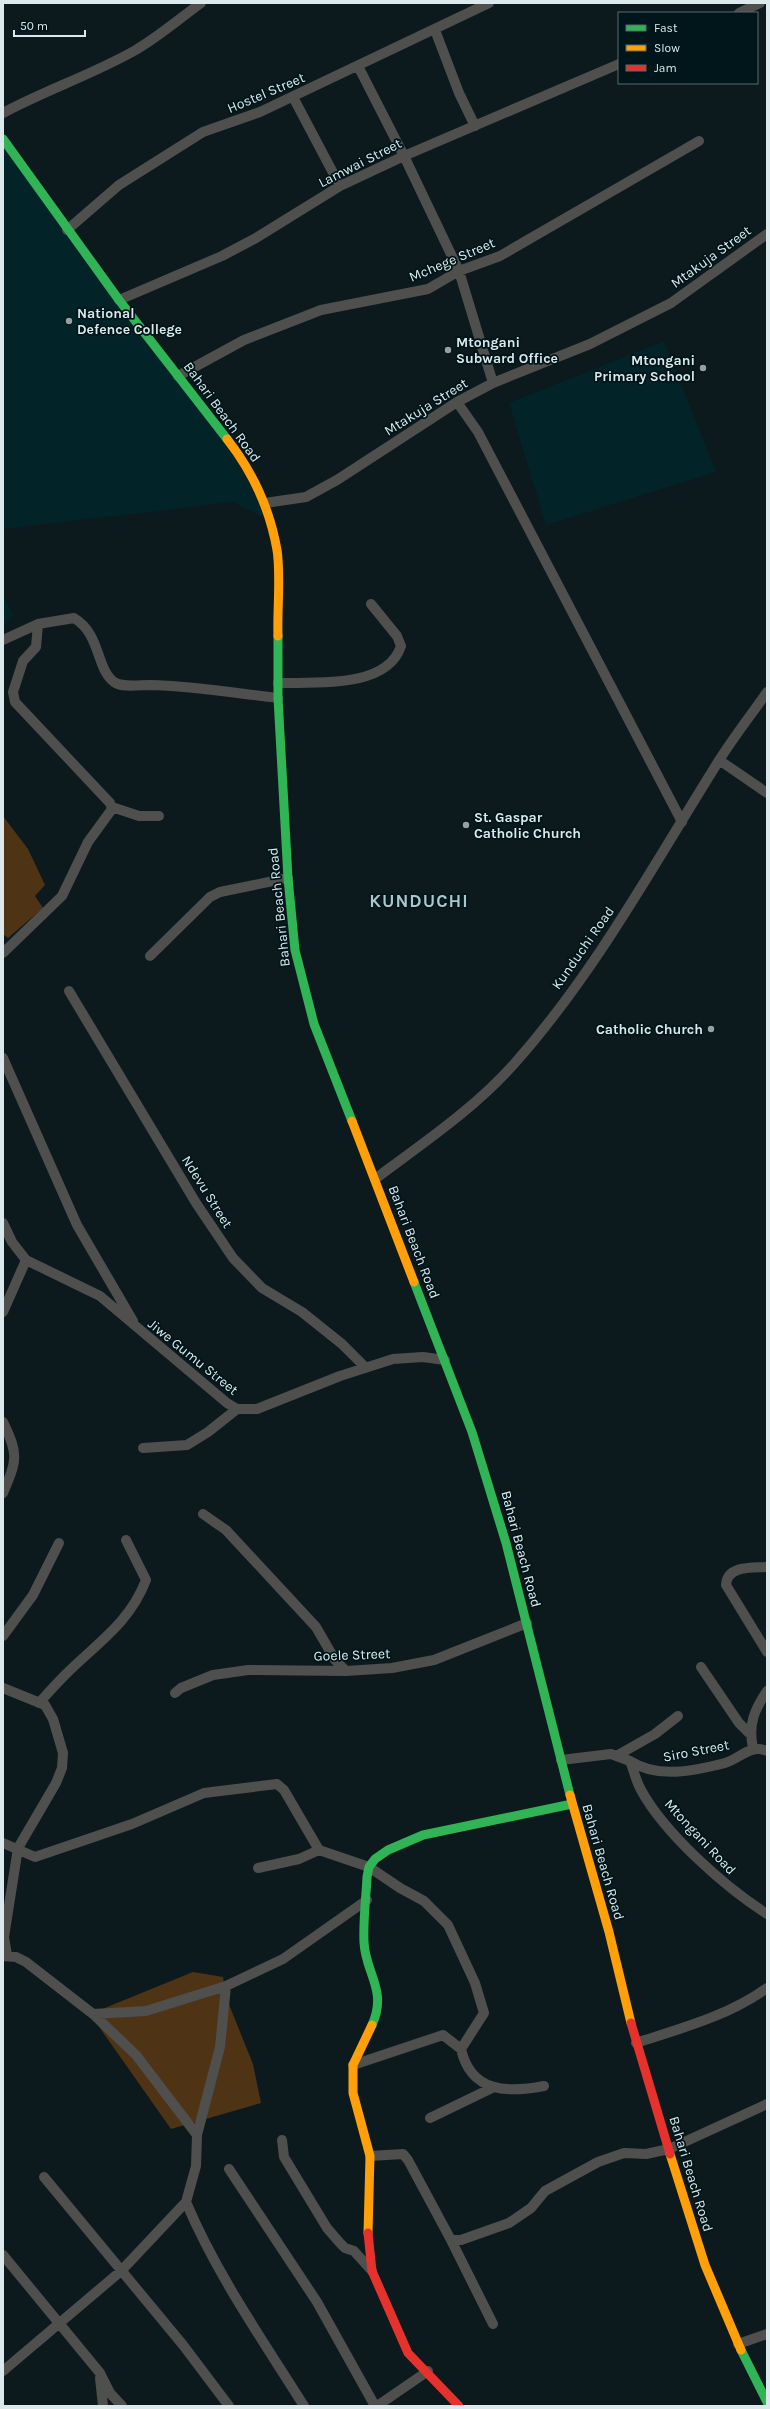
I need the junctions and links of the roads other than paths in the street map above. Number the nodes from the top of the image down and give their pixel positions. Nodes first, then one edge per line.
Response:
1 (201, 3) edge
2 (489, 3) edge
3 (760, 3) edge
4 (741, 12) edge
5 (435, 30) junction
6 (618, 64) edge
7 (358, 66) junction
8 (293, 97) junction
9 (3, 113) edge
10 (475, 126) junction
11 (3, 140) edge
12 (699, 141) dead end
13 (404, 156) junction
14 (340, 186) junction
15 (67, 230) junction
16 (767, 234) edge
17 (459, 271) junction
18 (120, 300) junction
19 (178, 376) junction
20 (493, 383) junction
21 (457, 402) junction
22 (265, 503) junction
23 (371, 604) dead end
24 (38, 624) junction
25 (3, 640) edge
26 (278, 683) junction
27 (767, 692) edge
28 (278, 698) junction
29 (719, 760) junction
30 (767, 793) edge
31 (112, 807) junction
32 (159, 816) dead end
33 (682, 822) junction
34 (288, 878) junction
35 (3, 952) edge
36 (150, 956) dead end
37 (69, 991) dead end
38 (3, 1058) edge
39 (375, 1179) junction
40 (3, 1223) edge
41 (26, 1260) junction
42 (3, 1312) edge
43 (138, 1329) junction
44 (445, 1360) junction
45 (366, 1368) junction
46 (237, 1409) junction
47 (3, 1422) edge
48 (143, 1448) dead end
49 (3, 1493) edge
50 (203, 1514) dead end
51 (126, 1540) dead end
52 (59, 1543) dead end
53 (767, 1567) edge
54 (527, 1623) junction
55 (3, 1636) edge
56 (767, 1652) edge
57 (701, 1667) dead end
58 (346, 1671) junction
59 (3, 1688) edge
60 (767, 1690) edge
61 (175, 1693) dead end
62 (39, 1703) junction
63 (678, 1716) dead end
64 (749, 1733) junction
65 (753, 1748) junction
66 (767, 1751) edge
67 (618, 1755) junction
68 (561, 1760) junction
69 (630, 1761) junction
70 (572, 1804) junction
71 (3, 1843) edge
72 (18, 1848) junction
73 (319, 1850) junction
74 (258, 1868) dead end
75 (369, 1868) junction
76 (367, 1900) junction
77 (767, 1914) edge
78 (5, 1956) edge
79 (226, 1986) junction
80 (767, 1988) edge
81 (93, 2014) junction
82 (636, 2043) junction
83 (461, 2049) junction
84 (353, 2065) junction
85 (544, 2086) dead end
86 (492, 2088) junction
87 (767, 2104) edge
88 (430, 2118) dead end
89 (197, 2135) junction
90 (282, 2140) dead end
91 (669, 2149) junction
92 (370, 2156) junction
93 (229, 2169) dead end
94 (44, 2177) dead end
95 (186, 2202) junction
96 (451, 2240) junction
97 (3, 2255) edge
98 (121, 2271) junction
99 (372, 2272) junction
100 (59, 2322) junction
101 (493, 2324) dead end
102 (767, 2334) edge
103 (738, 2344) junction
104 (3, 2371) edge
105 (428, 2371) junction
106 (100, 2373) junction
107 (767, 2402) edge
108 (103, 2406) edge
109 (122, 2406) edge
110 (229, 2406) edge
111 (304, 2406) edge
112 (376, 2406) edge
113 (459, 2406) edge

1 - 9 street
2 - 5 street, Hostel Street
3 - 4 street
5 - 7 street, Hostel Street
5 - 10 street
6 - 10 street, Lamwai Street
7 - 8 street, Hostel Street
7 - 13 street
8 - 14 street
8 - 15 street, Hostel Street
10 - 13 street, Lamwai Street
11 - 15 street, Bahari Beach Road
12 - 17 street, Mchege Street
13 - 14 street, Lamwai Street
13 - 17 street
14 - 18 street, Lamwai Street
15 - 18 street, Bahari Beach Road
16 - 20 street, Mtakuja Street
17 - 19 street, Mchege Street
17 - 20 street
18 - 19 street, Bahari Beach Road
19 - 22 street, Bahari Beach Road
20 - 21 street, Mtakuja Street
21 - 22 street, Mtakuja Street
21 - 33 street
22 - 26 street, Bahari Beach Road
23 - 26 street
24 - 25 street
24 - 28 street
24 - 31 street
26 - 28 street, Bahari Beach Road
27 - 29 street, Kunduchi Road
28 - 34 street, Bahari Beach Road
29 - 30 street
29 - 33 street, Kunduchi Road
31 - 32 street
31 - 35 street
33 - 39 street, Kunduchi Road
34 - 36 street
34 - 39 street, Bahari Beach Road
37 - 45 street, Ndevu Street
38 - 43 street
39 - 44 street, Bahari Beach Road
40 - 41 street, Jiwe Gumu Street
41 - 42 street
41 - 43 street, Jiwe Gumu Street
43 - 46 street, Jiwe Gumu Street
44 - 45 street, Jiwe Gumu Street
44 - 54 street, Bahari Beach Road
45 - 46 street, Jiwe Gumu Street
46 - 48 street
47 - 49 street
50 - 58 street
51 - 62 street
52 - 55 street
53 - 56 street
54 - 58 street, Goele Street
54 - 68 street, Bahari Beach Road
57 - 64 street
58 - 61 street, Goele Street
59 - 62 street
60 - 64 street
62 - 72 street
63 - 67 street
64 - 65 street
65 - 66 street
65 - 69 street, Siro Street
67 - 68 street
67 - 69 street
68 - 70 street, Bahari Beach Road
69 - 77 street, Mtongani Road
70 - 75 street
70 - 82 street, Bahari Beach Road
71 - 72 street
72 - 73 street
72 - 78 street
73 - 74 street
73 - 75 street
75 - 76 street
75 - 83 street
76 - 79 street
76 - 84 street
78 - 81 street
79 - 81 street
79 - 89 street
80 - 82 street
81 - 89 street
82 - 91 street, Bahari Beach Road
83 - 84 street
83 - 86 street
84 - 92 street
85 - 86 street
86 - 88 street
87 - 91 street
89 - 95 street
90 - 99 street
91 - 96 street
91 - 103 street, Bahari Beach Road
92 - 96 street
92 - 99 street
93 - 112 street
94 - 98 street
95 - 98 street
95 - 111 street
96 - 101 street
97 - 100 street
98 - 100 street
98 - 110 street
99 - 105 street
100 - 104 street
100 - 106 street
102 - 103 street
103 - 107 street, Bahari Beach Road
105 - 112 street
105 - 113 street
106 - 108 street
106 - 109 street

